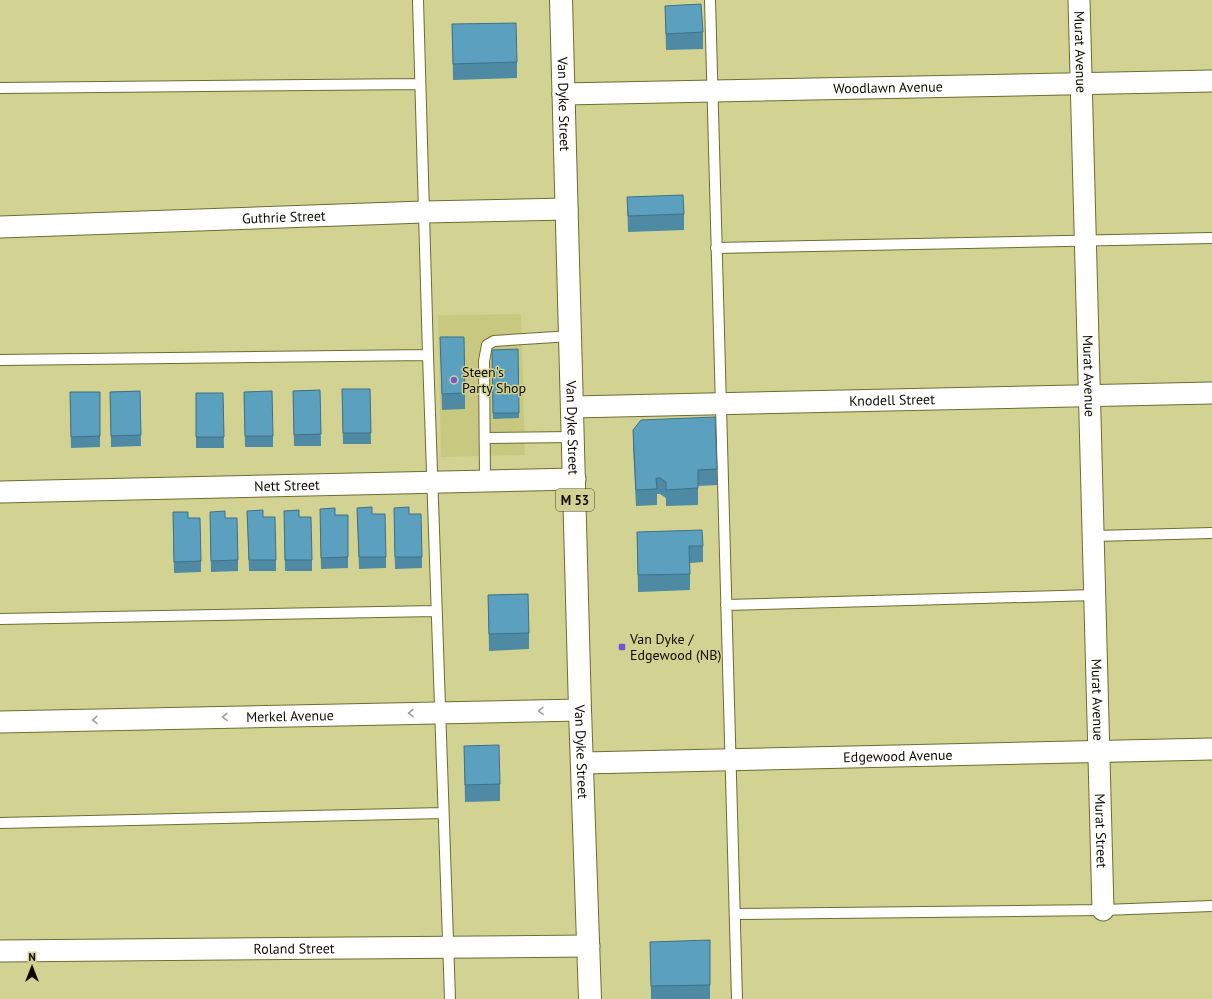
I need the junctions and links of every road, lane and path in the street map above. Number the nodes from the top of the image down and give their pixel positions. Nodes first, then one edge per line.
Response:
1 (418, 0) edge
2 (561, 0) edge
3 (710, 0) edge
4 (1079, 0) edge
5 (1212, 81) edge
6 (420, 84) junction
7 (1082, 84) junction
8 (0, 88) edge
9 (712, 91) junction
10 (563, 94) junction
11 (567, 209) junction
12 (424, 212) junction
13 (0, 227) edge
14 (1212, 238) edge
15 (1086, 241) junction
16 (716, 248) junction
17 (570, 336) junction
18 (428, 355) junction
19 (0, 360) edge
20 (1212, 393) edge
21 (1090, 396) junction
22 (720, 404) junction
23 (573, 407) junction
24 (574, 437) junction
25 (485, 438) junction
26 (575, 479) junction
27 (486, 481) junction
28 (433, 483) junction
29 (0, 492) edge
30 (1212, 533) edge
31 (1094, 536) junction
32 (1095, 595) junction
33 (726, 605) junction
34 (436, 611) junction
35 (0, 619) edge
36 (580, 710) junction
37 (440, 713) junction
38 (0, 722) edge
39 (1212, 749) edge
40 (1100, 752) junction
41 (731, 760) junction
42 (583, 763) junction
43 (443, 813) junction
44 (0, 822) edge
45 (1212, 906) edge
46 (1103, 910) junction
47 (735, 914) junction
48 (589, 946) junction
49 (448, 948) junction
50 (0, 951) edge
51 (450, 999) edge
52 (590, 999) edge
53 (737, 999) edge

1 - 6 lane
2 - 10 main road, Van Dyke Street / M 53
3 - 9 lane
4 - 7 street, Murat Avenue
5 - 7 street, Woodlawn Avenue
6 - 8 lane
6 - 12 lane
7 - 9 street, Woodlawn Avenue
7 - 15 street, Murat Avenue
9 - 10 street, Woodlawn Avenue
9 - 16 lane
10 - 11 main road, Van Dyke Street / M 53
11 - 12 street, Guthrie Street
11 - 17 main road, Van Dyke Street / M 53
12 - 13 street, Guthrie Street
12 - 18 lane
14 - 15 lane
15 - 16 lane
15 - 21 street, Murat Avenue
16 - 22 lane
17 - 23 main road, Van Dyke Street / M 53
17 - 25 lane
18 - 19 lane
18 - 28 lane
20 - 21 street, Knodell Street
21 - 22 street, Knodell Street
21 - 31 street, Murat Avenue
22 - 23 street, Knodell Street
22 - 33 lane
23 - 24 main road, Van Dyke Street / M 53
24 - 25 lane
24 - 26 main road, Van Dyke Street / M 53
25 - 27 lane
26 - 27 street, Nett Street
26 - 36 main road, Van Dyke Street / M 53
27 - 28 street, Nett Street
28 - 29 street, Nett Street
28 - 34 lane
30 - 31 lane
31 - 32 street, Murat Avenue
32 - 33 lane
32 - 40 street, Murat Avenue
33 - 41 lane
34 - 35 lane
34 - 37 lane
36 -> 37 street, Merkel Avenue
36 - 42 main road, Van Dyke Street / M 53
37 -> 38 street, Merkel Avenue
37 - 43 lane
39 - 40 street, Edgewood Avenue
40 - 41 street, Edgewood Avenue
40 - 46 street, Murat Street
41 - 42 street, Edgewood Avenue
41 - 47 lane
42 - 48 main road, Van Dyke Street / M 53
43 - 44 lane
43 - 49 lane
45 - 46 lane
46 - 47 lane
47 - 53 lane
48 - 49 street, Roland Street
48 - 52 main road, Van Dyke Street / M 53
49 - 50 street, Roland Street
49 - 51 lane

